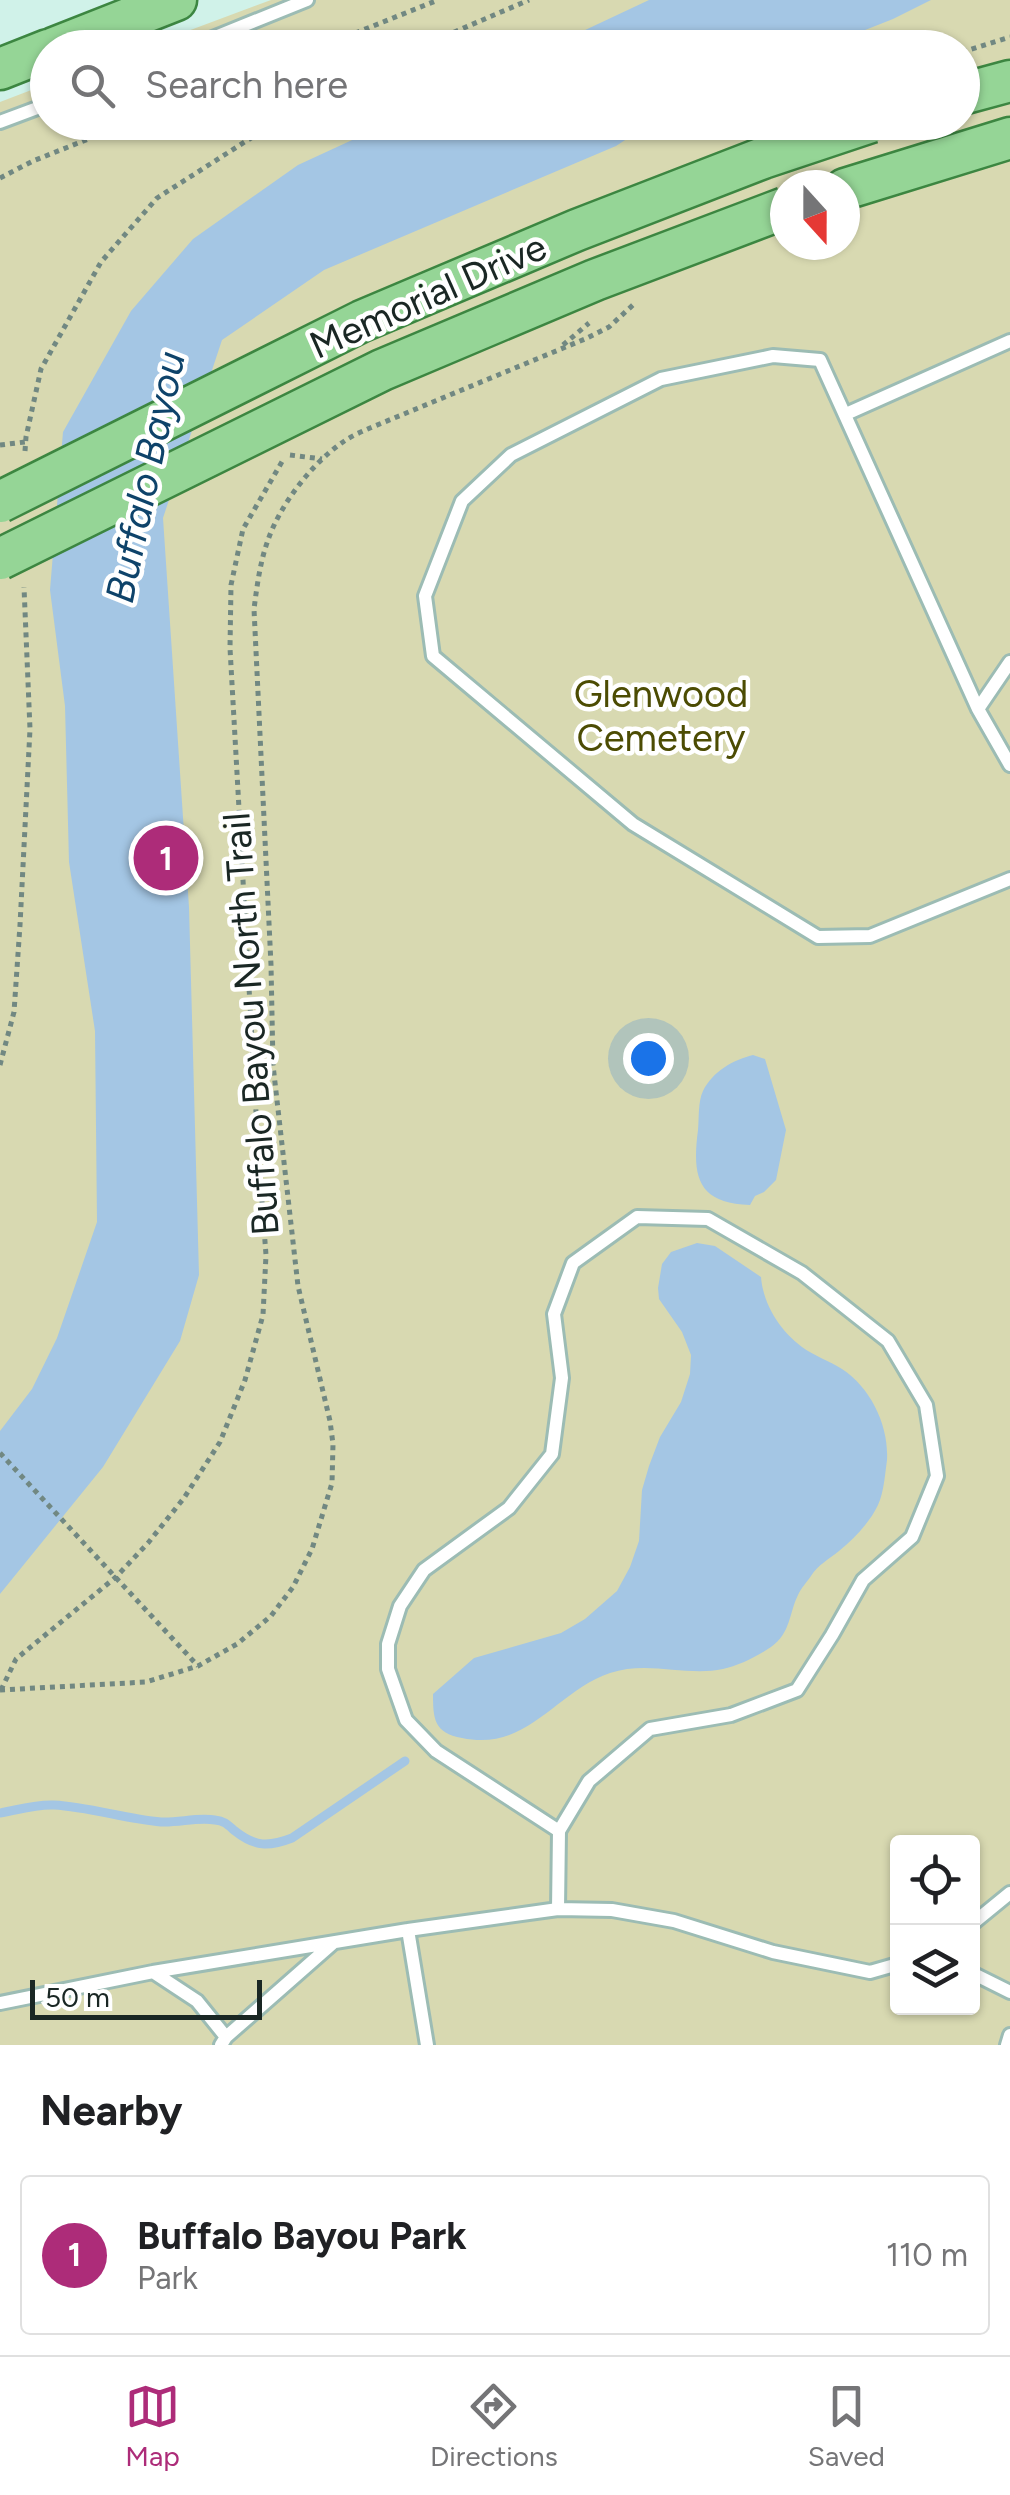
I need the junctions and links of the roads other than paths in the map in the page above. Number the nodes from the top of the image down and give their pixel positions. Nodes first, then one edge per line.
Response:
1 (176, 0) edge
2 (308, 0) edge
3 (99, 30) edge
4 (233, 30) edge
5 (30, 57) edge
6 (0, 69) edge
7 (1010, 81) edge
8 (980, 89) edge
9 (30, 111) edge
10 (0, 122) edge
11 (1010, 138) edge
12 (817, 140) edge
13 (860, 184) edge
14 (770, 214) edge
15 (1010, 342) edge
16 (846, 414) junction
17 (0, 502) edge
18 (0, 559) edge
19 (1010, 662) edge
20 (978, 709) junction
21 (1010, 765) edge
22 (1010, 879) edge
23 (559, 1832) junction
24 (1010, 1893) edge
25 (558, 1909) junction
26 (980, 1917) edge
27 (408, 1930) junction
28 (334, 1942) junction
29 (890, 1966) edge
30 (153, 1972) junction
31 (980, 1977) edge
32 (1010, 1992) edge
33 (0, 2002) edge
34 (1010, 2035) edge
35 (223, 2041) edge
36 (427, 2045) edge
37 (1007, 2045) edge

1 - 3 main road
2 - 4 lane
5 - 6 main road
7 - 8 main road
9 - 10 lane
11 - 13 main road
12 - 17 main road, Memorial Drive, bridge
14 - 18 main road, Memorial Drive, bridge
15 - 16 lane
16 - 20 lane
16 - 22 lane
19 - 20 lane
20 - 21 lane
23 - 23 lane
23 - 25 lane
24 - 26 lane
25 - 27 lane
25 - 29 lane
27 - 28 lane
27 - 36 lane
28 - 30 lane
28 - 35 lane
30 - 33 lane
30 - 35 lane
31 - 32 lane
34 - 37 lane

